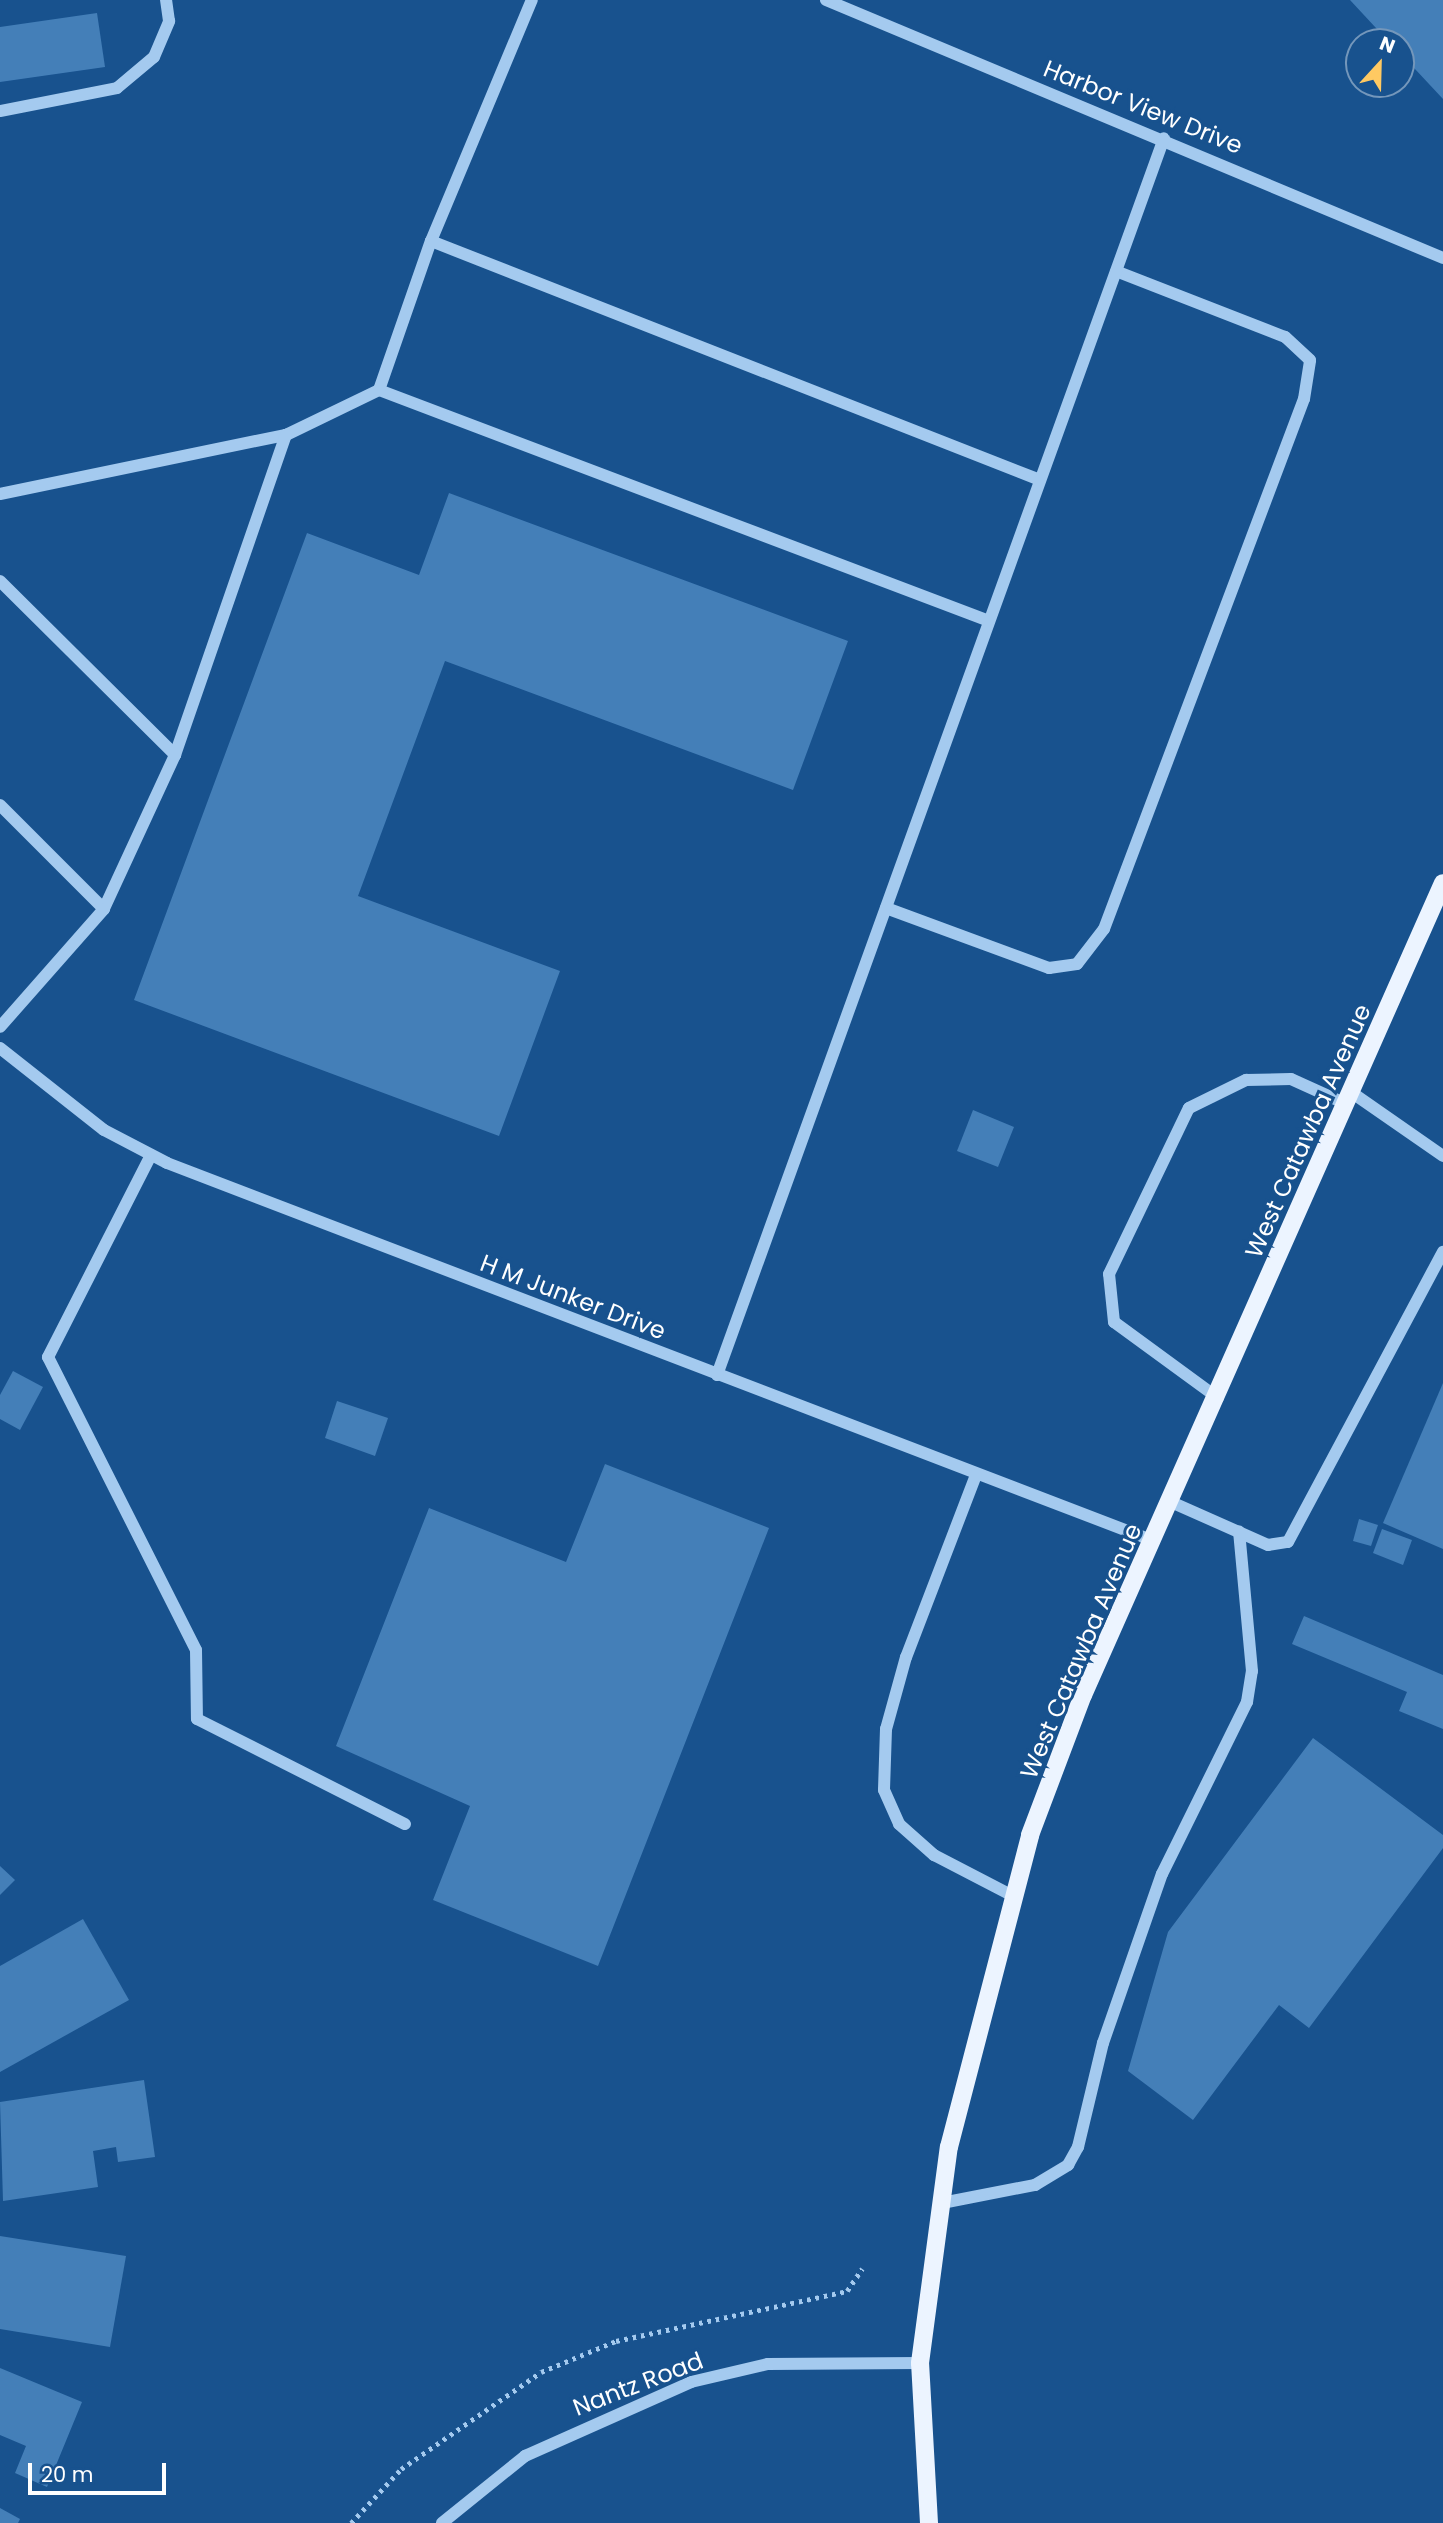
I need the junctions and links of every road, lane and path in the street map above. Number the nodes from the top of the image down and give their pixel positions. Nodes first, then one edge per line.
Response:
1 (166, 0) edge
2 (532, 0) edge
3 (825, 0) edge
4 (0, 111) edge
5 (1164, 138) junction
6 (431, 241) junction
7 (1443, 257) edge
8 (1116, 271) junction
9 (379, 390) junction
10 (286, 435) junction
11 (1040, 480) junction
12 (0, 494) edge
13 (0, 581) edge
14 (989, 621) junction
15 (175, 755) junction
16 (0, 805) edge
17 (1443, 883) edge
18 (886, 908) junction
19 (104, 909) junction
20 (0, 1027) edge
21 (0, 1048) edge
22 (1349, 1098) junction
23 (151, 1154) junction
24 (1443, 1156) edge
25 (1443, 1252) edge
26 (717, 1375) junction
27 (1217, 1398) junction
28 (976, 1475) junction
29 (1171, 1502) junction
30 (1239, 1532) junction
31 (1154, 1541) junction
32 (405, 1824) dead end
33 (1013, 1896) junction
34 (942, 2203) junction
35 (862, 2269) dead end
36 (920, 2363) junction
37 (351, 2523) edge
38 (442, 2523) edge
39 (929, 2523) edge

1 - 4 street
2 - 6 street
3 - 5 street, Harbor View Drive
5 - 7 street, Harbor View Drive
5 - 8 street
6 - 9 street
6 - 11 street
8 - 11 street
8 - 18 street
9 - 10 street
9 - 14 street
10 - 12 street
10 - 15 street
11 - 14 street
13 - 15 street
14 - 18 street
15 - 19 street
16 - 19 street
17 - 22 main road, West Catawba Avenue
18 - 26 street
19 - 20 street
21 - 23 street, H M Junker Drive
22 - 24 street
22 - 27 main road, West Catawba Avenue
22 - 27 street
23 - 26 street, H M Junker Drive
23 - 32 street
25 - 30 street
26 - 28 street, H M Junker Drive
27 - 29 main road, West Catawba Avenue
28 - 31 street, H M Junker Drive
28 - 33 street
29 - 30 street
29 - 31 main road, West Catawba Avenue
30 - 34 street
31 - 33 main road, West Catawba Avenue
33 - 34 main road, West Catawba Avenue
34 - 36 main road, West Catawba Avenue
35 - 37 path
36 - 38 street, Nantz Road
36 - 39 main road, West Catawba Avenue

